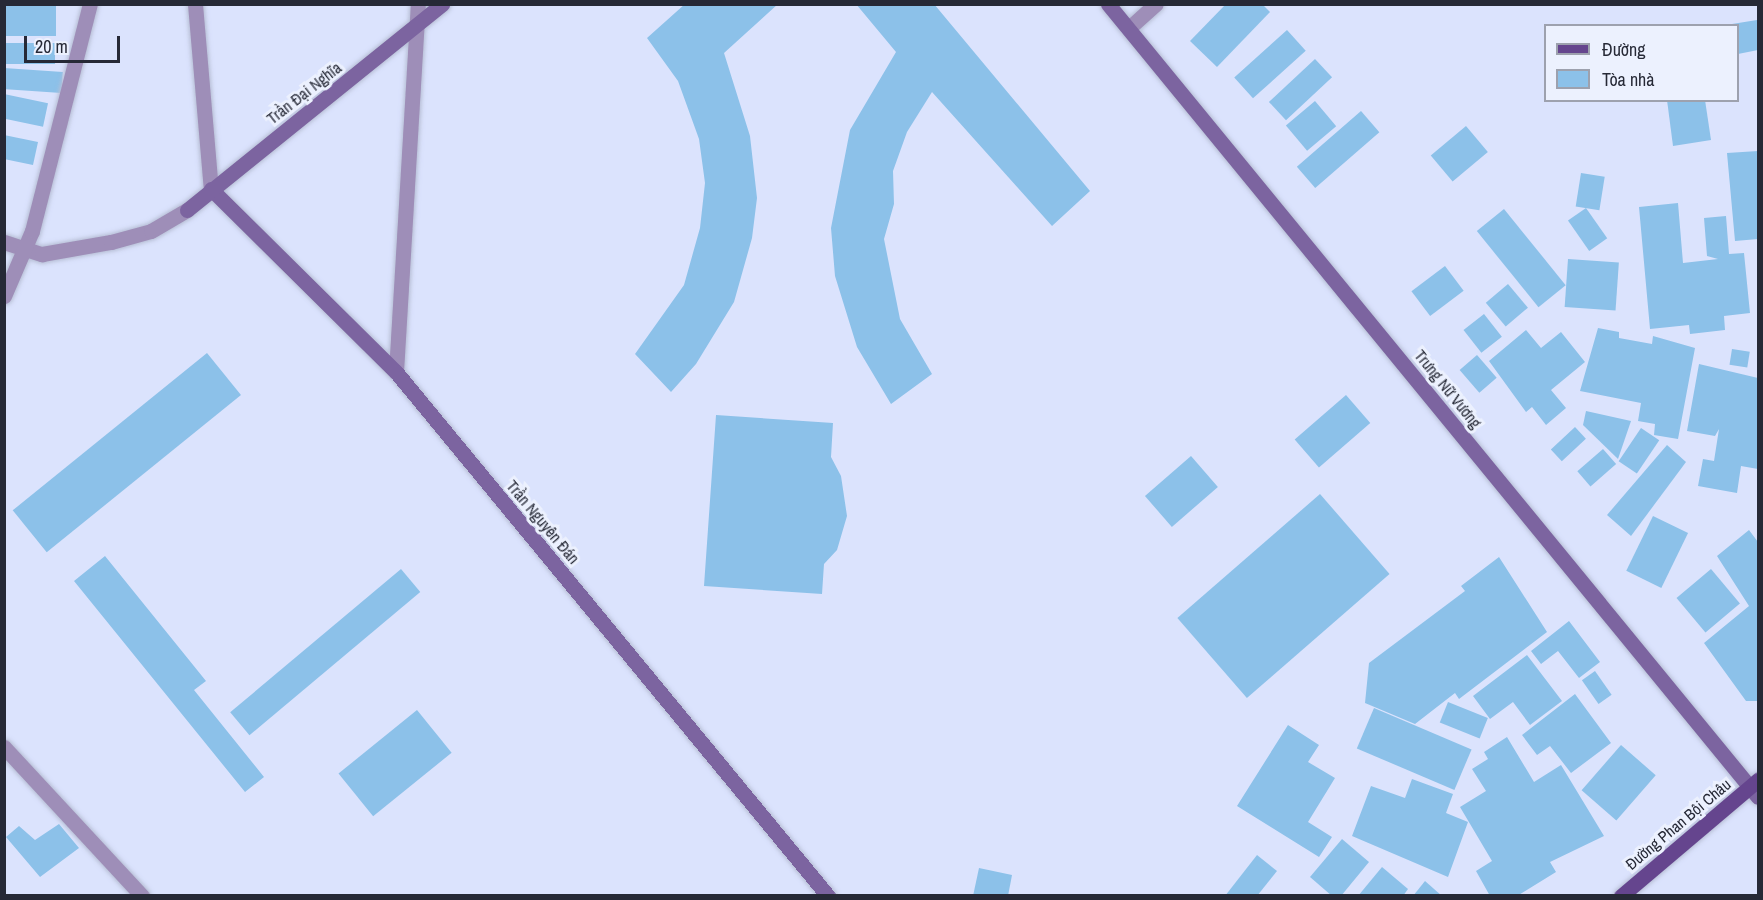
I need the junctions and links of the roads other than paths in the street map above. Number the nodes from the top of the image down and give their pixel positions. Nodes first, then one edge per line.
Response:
1 (90, 4) edge
2 (195, 4) edge
3 (418, 4) edge
4 (442, 4) edge
5 (1108, 4) edge
6 (1156, 4) edge
7 (419, 27) junction
8 (1129, 28) junction
9 (211, 189) junction
10 (4, 242) edge
11 (25, 248) junction
12 (4, 296) edge
13 (396, 372) junction
14 (4, 747) edge
15 (1756, 788) edge
16 (142, 896) edge
17 (828, 896) edge
18 (1621, 896) edge

1 - 11 street
2 - 9 street
3 - 7 street
4 - 7 street, Trần Đại Nghĩa
5 - 8 street, Trưng Nữ Vương
6 - 8 street
7 - 9 street, Trần Đại Nghĩa
7 - 13 street
8 - 15 street, Trưng Nữ Vương
9 - 11 street, Trần Đại Nghĩa
9 - 13 street, Trần Nguyên Đán
10 - 11 street
11 - 12 street
13 - 17 street, Trần Nguyên Đán
14 - 16 street
15 - 18 main road, Đường Phan Bội Châu

